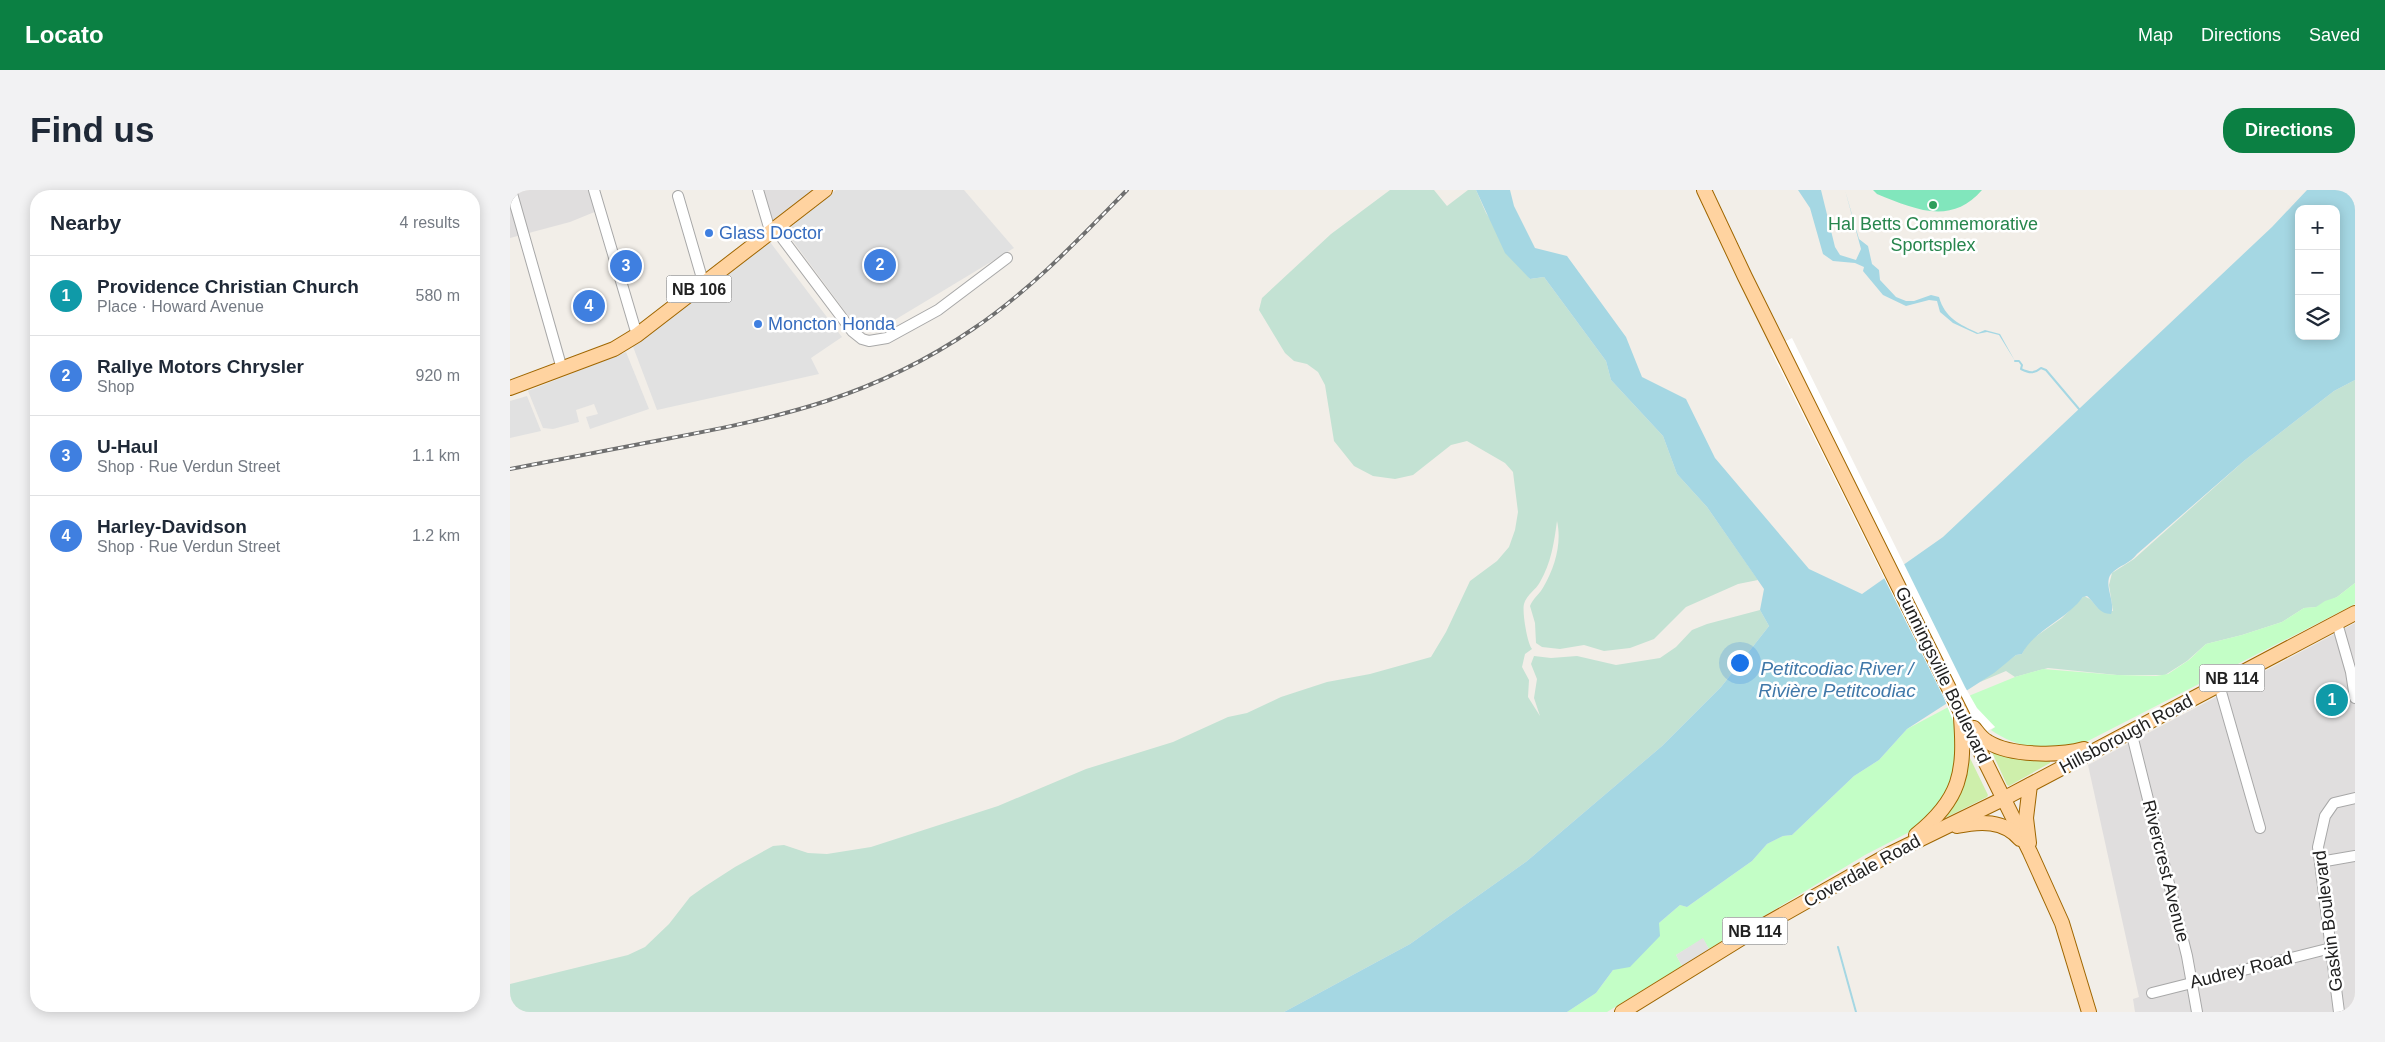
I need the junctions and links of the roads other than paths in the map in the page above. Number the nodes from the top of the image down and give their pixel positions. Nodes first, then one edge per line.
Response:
1 (511, 190) edge
2 (594, 190) edge
3 (758, 190) edge
4 (825, 190) edge
5 (1700, 190) edge
6 (1704, 190) edge
7 (678, 196) dead end
8 (1721, 228) junction
9 (773, 232) junction
10 (1007, 258) dead end
11 (704, 285) junction
12 (637, 335) junction
13 (562, 369) junction
14 (510, 388) edge
15 (2355, 613) edge
16 (2337, 623) junction
17 (2219, 685) junction
18 (2355, 698) edge
19 (2131, 731) junction
20 (1972, 739) junction
21 (2108, 743) junction
22 (2030, 785) junction
23 (2355, 798) edge
24 (2003, 799) junction
25 (1943, 828) junction
26 (2260, 828) dead end
27 (1900, 848) junction
28 (2030, 852) junction
29 (2355, 856) edge
30 (2320, 862) junction
31 (2331, 948) junction
32 (2191, 982) junction
33 (2152, 993) dead end
34 (1622, 1012) edge
35 (2089, 1012) edge
36 (2197, 1012) edge
37 (2339, 1012) edge

1 - 13 street
2 - 12 street
3 - 9 street
4 - 9 main road, NB 106
5 - 8 main road
6 - 8 main road
7 - 11 street
8 - 20 main road, Gunningsville Boulevard
9 - 10 street
9 - 11 main road, NB 106
11 - 12 main road, NB 106
12 - 13 main road, NB 106
13 - 14 main road, NB 106
15 - 16 main road, Hillsborough Road / NB 114
16 - 17 main road, Hillsborough Road / NB 114
16 - 18 street
17 - 19 main road, Hillsborough Road / NB 114
17 - 26 street
19 - 21 main road, Hillsborough Road / NB 114
19 - 32 street, Rivercrest Avenue
20 - 21 main road
20 - 24 main road, Gunningsville Boulevard
20 - 27 main road
21 - 22 main road, Hillsborough Road / NB 114
22 - 24 main road, Hillsborough Road / NB 114
22 - 28 main road
23 - 30 street, Gaskin Boulevard
24 - 25 main road, Coverdale Road / NB 114
24 - 28 main road, Gunningsville Boulevard
25 - 27 main road, Coverdale Road / NB 114
25 - 28 main road
27 - 34 main road, Coverdale Road / NB 114
28 - 35 main road, Gunningsville Boulevard
29 - 30 street
30 - 31 street, Gaskin Boulevard
31 - 32 street, Audrey Road
31 - 37 street, Gaskin Boulevard
32 - 33 street, Audrey Road
32 - 36 street, Rivercrest Avenue

